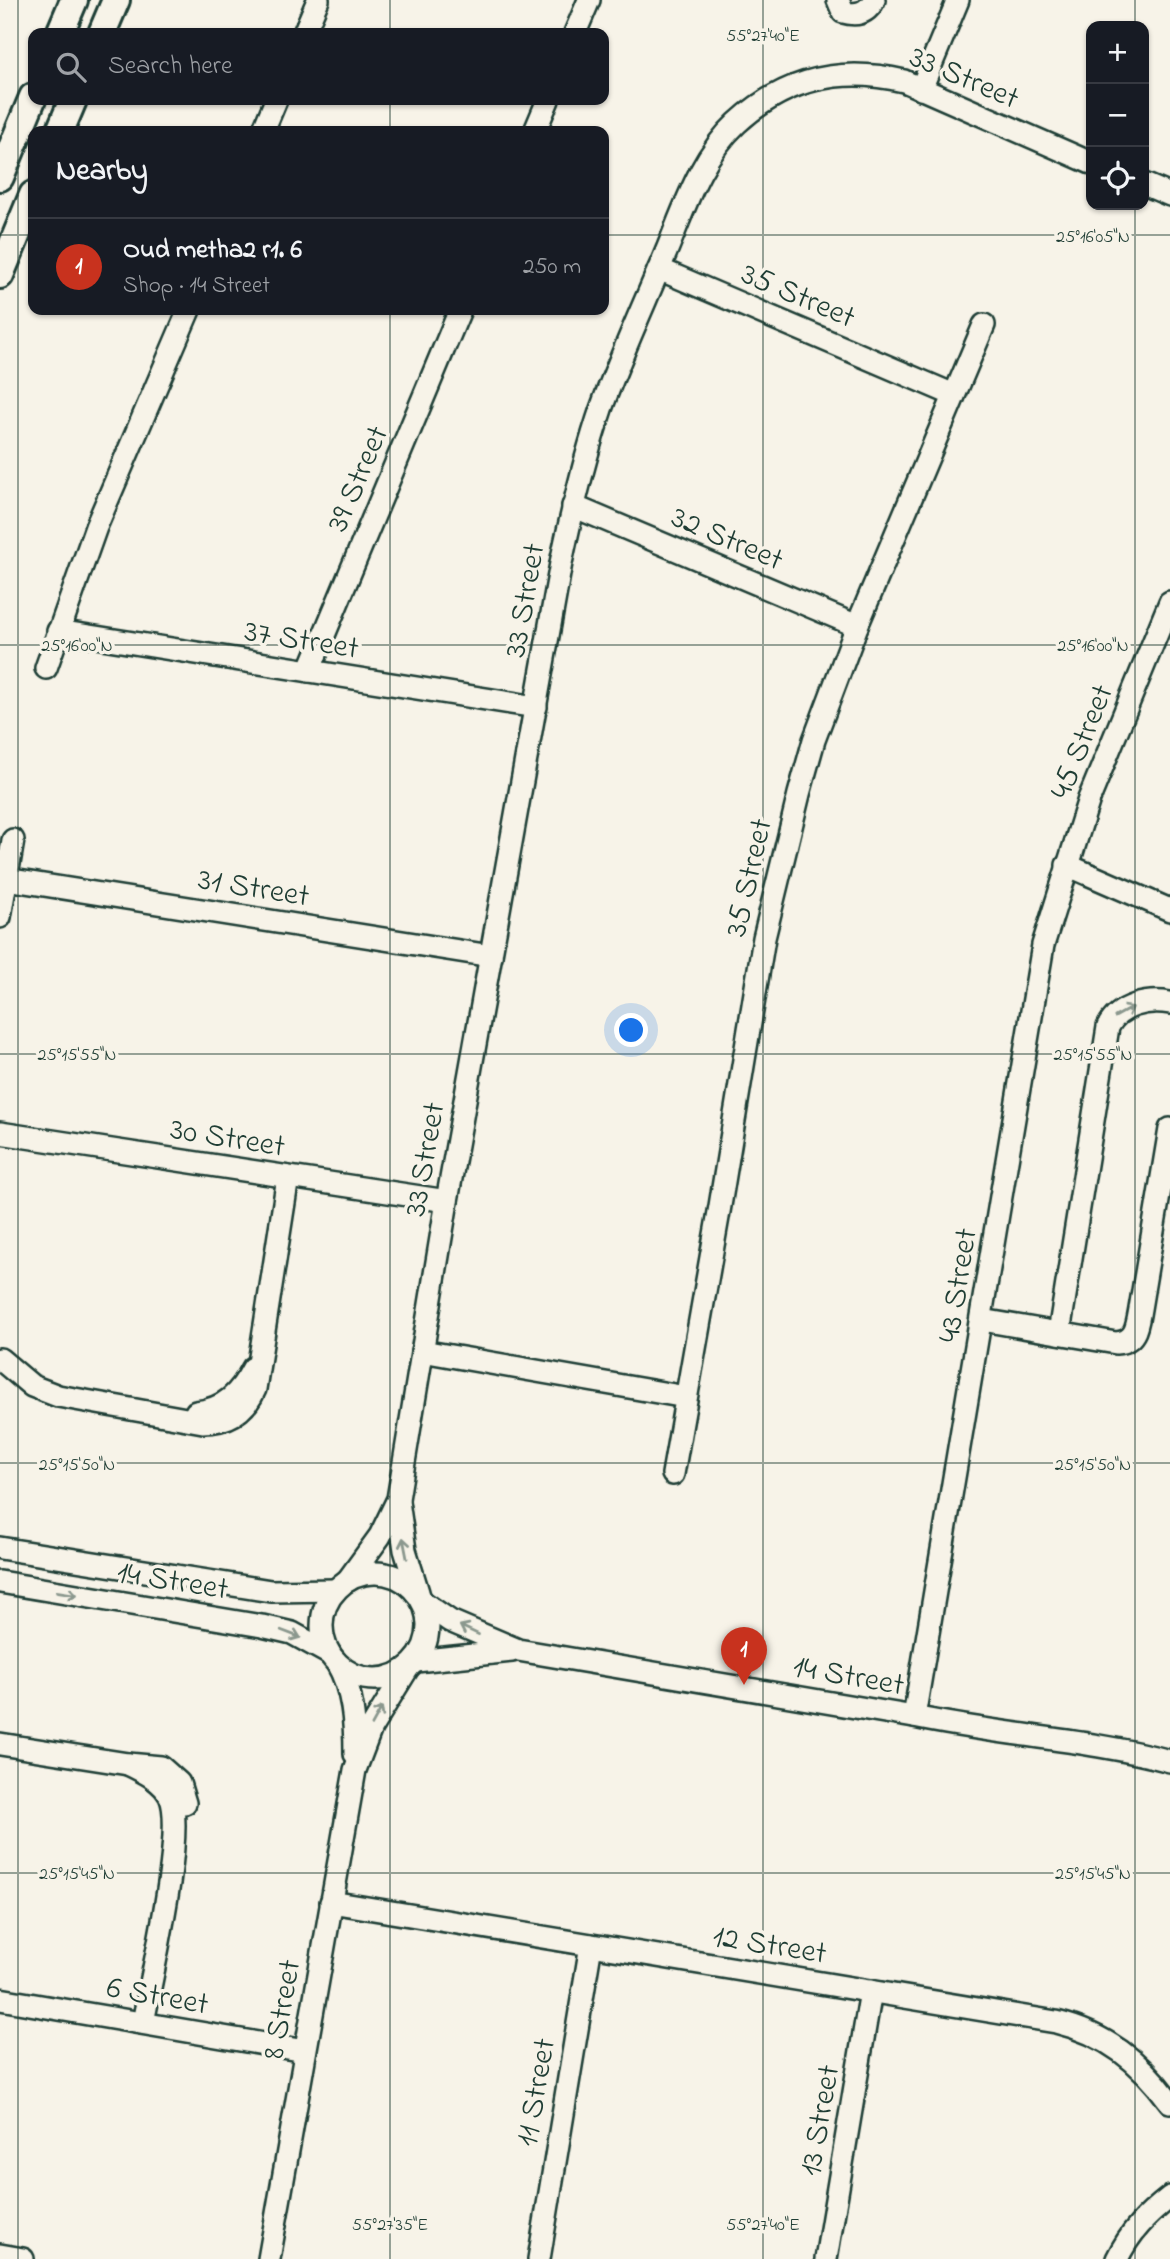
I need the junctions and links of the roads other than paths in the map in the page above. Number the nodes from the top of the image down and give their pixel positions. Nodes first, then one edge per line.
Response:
1 (74, 0) edge
2 (116, 0) edge
3 (318, 0) edge
4 (589, 0) edge
5 (838, 0) edge
6 (874, 0) edge
7 (958, 0) edge
8 (62, 28) edge
9 (104, 28) edge
10 (306, 28) edge
11 (577, 28) edge
12 (921, 89) junction
13 (30, 105) edge
14 (71, 105) edge
15 (274, 105) edge
16 (546, 105) edge
17 (62, 126) edge
18 (265, 126) edge
19 (536, 126) edge
20 (1086, 161) edge
21 (0, 177) edge
22 (1149, 186) edge
23 (1170, 195) edge
24 (28, 207) edge
25 (659, 269) junction
26 (0, 275) edge
27 (187, 315) edge
28 (458, 315) edge
29 (984, 325) dead end
30 (954, 395) junction
31 (573, 506) junction
32 (1170, 602) edge
33 (857, 626) junction
34 (58, 631) junction
35 (46, 668) dead end
36 (310, 671) junction
37 (536, 708) junction
38 (13, 839) dead end
39 (1067, 865) junction
40 (6, 879) junction
41 (1170, 910) edge
42 (0, 916) edge
43 (491, 956) junction
44 (1162, 1001) edge
45 (1170, 1129) edge
46 (0, 1133) edge
47 (288, 1177) junction
48 (447, 1201) junction
49 (982, 1320) junction
50 (1059, 1333) junction
51 (422, 1351) junction
52 (0, 1359) edge
53 (685, 1397) junction
54 (673, 1474) dead end
55 (398, 1499) junction
56 (0, 1548) edge
57 (0, 1582) edge
58 (342, 1585) junction
59 (422, 1599) junction
60 (518, 1650) junction
61 (333, 1658) junction
62 (412, 1665) junction
63 (914, 1717) junction
64 (0, 1744) edge
65 (1170, 1761) edge
66 (355, 1770) junction
67 (331, 1902) junction
68 (591, 1945) junction
69 (871, 1991) junction
70 (0, 2000) edge
71 (143, 2024) junction
72 (305, 2051) junction
73 (1170, 2102) edge
74 (1170, 2197) edge
75 (0, 2255) edge
76 (538, 2256) edge
77 (23, 2259) edge
78 (269, 2259) edge
79 (826, 2259) edge
80 (1117, 2259) edge

1 - 8 main road
2 - 9 main road
3 - 10 street
4 - 11 street
5 - 6 street
7 - 12 street
12 - 20 street, 33 Street
12 - 25 street, 33 Street
13 - 21 main road
14 - 17 main road
15 - 18 street
16 - 19 street
22 - 23 street
24 - 26 main road
25 - 30 street, 35 Street
25 - 31 street, 33 Street
27 - 34 street
28 - 36 street, 39 Street
29 - 30 street, 35 Street
30 - 33 street, 35 Street
31 - 33 street, 32 Street
31 - 37 street, 33 Street
32 - 39 street, 45 Street
33 - 53 street, 35 Street
34 - 35 street
34 - 36 street, 37 Street
36 - 37 street, 37 Street
37 - 43 street, 33 Street
38 - 40 street
39 - 41 street
39 - 49 street, 43 Street
40 - 42 street
40 - 43 street, 31 Street
43 - 48 street, 33 Street
50 -> 44 street
45 - 50 street
46 - 47 street, 30 Street
47 - 48 street, 30 Street
47 - 52 street
48 - 51 street, 33 Street
49 - 50 street
49 - 63 street, 43 Street
51 - 53 street
51 - 55 street, 33 Street
53 - 54 street, 35 Street
55 - 58 street, 33 Street
59 -> 55 street, 33 Street
56 - 58 street, 14 Street
57 -> 61 street, 14 Street
58 - 59 street
58 - 61 street
60 -> 59 street, 14 Street
59 - 62 street
60 - 62 street, 14 Street
60 - 63 street, 14 Street
61 - 62 street
61 - 66 street, 8 Street
66 -> 62 street, 8 Street
63 - 65 street, 14 Street
64 - 71 street
66 - 67 street, 8 Street
67 - 68 street, 12 Street
67 - 72 street, 8 Street
68 - 69 street, 12 Street
68 - 76 street, 11 Street
69 - 73 street, 12 Street
69 - 79 street, 13 Street
70 - 71 street, 6 Street
71 - 72 street, 6 Street
72 - 78 street, 8 Street
74 - 80 street
75 - 77 street

